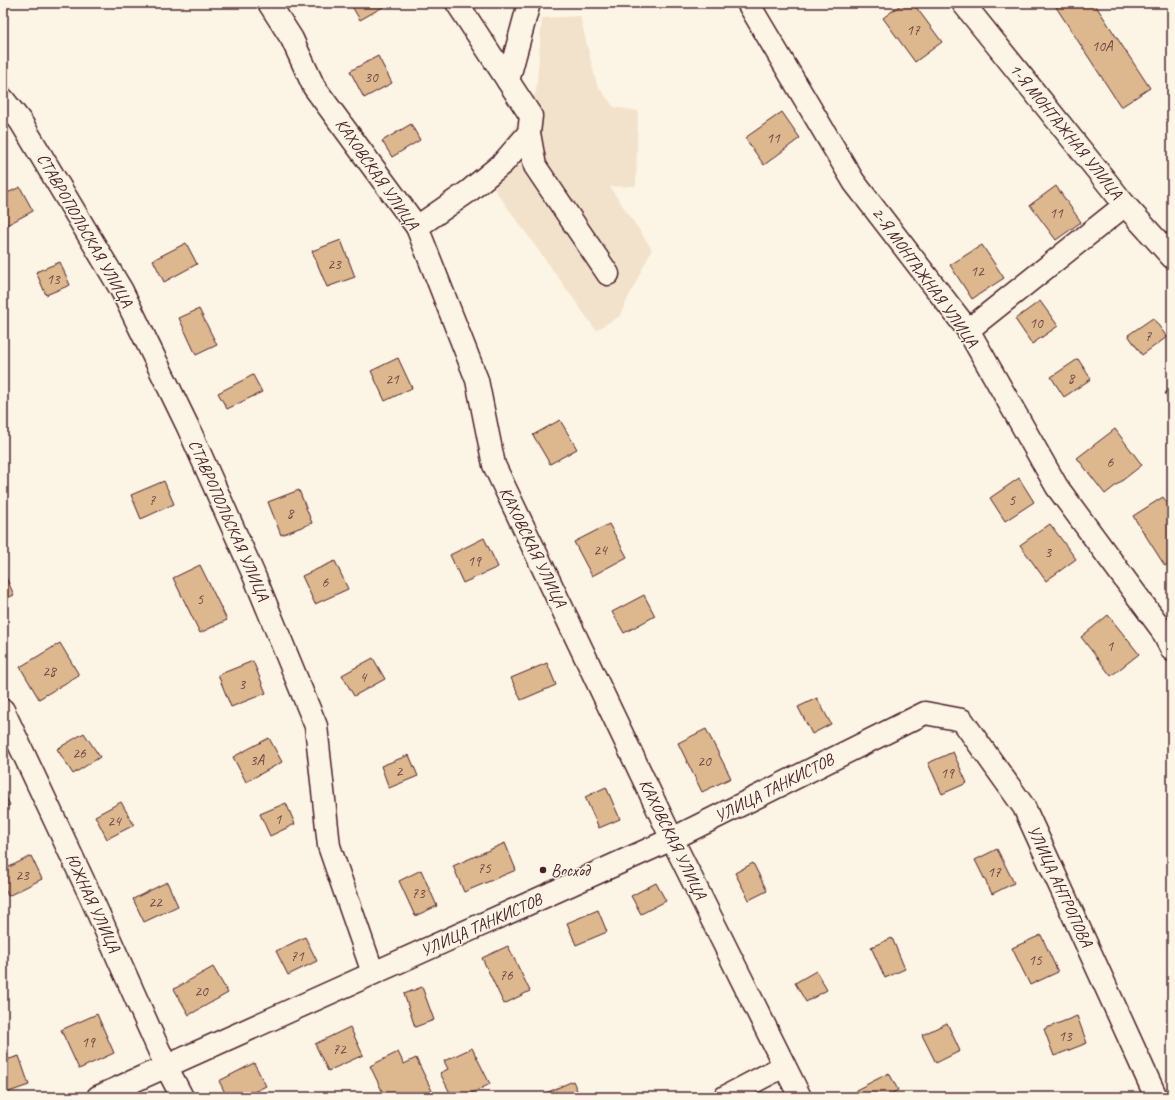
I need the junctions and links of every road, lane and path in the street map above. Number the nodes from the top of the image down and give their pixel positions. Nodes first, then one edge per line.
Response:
1 (269, 3) edge
2 (457, 3) edge
3 (529, 3) edge
4 (748, 3) edge
5 (963, 3) edge
6 (508, 81) junction
7 (3, 99) edge
8 (529, 133) junction
9 (1125, 205) junction
10 (417, 227) junction
11 (1172, 256) edge
12 (608, 274) dead end
13 (968, 330) junction
14 (1172, 650) edge
15 (3, 710) edge
16 (925, 713) joint
17 (672, 839) junction
18 (373, 973) junction
19 (166, 1066) junction
20 (784, 1066) junction
21 (98, 1097) edge
22 (182, 1097) edge
23 (725, 1097) edge
24 (800, 1097) edge
25 (1156, 1097) edge

1 - 10 street, КАХОВСКАЯ УЛИЦА
2 - 6 street
3 - 6 street
4 - 13 street, 2-Я МОНТАЖНАЯ УЛИЦА
5 - 9 street, 1-Я МОНТАЖНАЯ УЛИЦА
6 - 8 street
7 - 18 street, СТАВРОПОЛЬСКАЯ УЛИЦА
8 - 10 street
8 - 12 street
9 - 11 street, 1-Я МОНТАЖНАЯ УЛИЦА
9 - 13 street
10 - 17 street, КАХОВСКАЯ УЛИЦА
13 - 14 street, 2-Я МОНТАЖНАЯ УЛИЦА
15 - 19 street, ЮЖНАЯ УЛИЦА
16 - 17 street, УЛИЦА ТАНКИСТОВ
16 - 25 street, УЛИЦА АНТРОПОВА
17 - 18 street, УЛИЦА ТАНКИСТОВ
17 - 20 street, КАХОВСКАЯ УЛИЦА
18 - 19 street, УЛИЦА ТАНКИСТОВ
19 - 21 street, УЛИЦА ТАНКИСТОВ
19 - 22 street, ЮЖНАЯ УЛИЦА
20 - 23 street
20 - 24 street, КАХОВСКАЯ УЛИЦА

